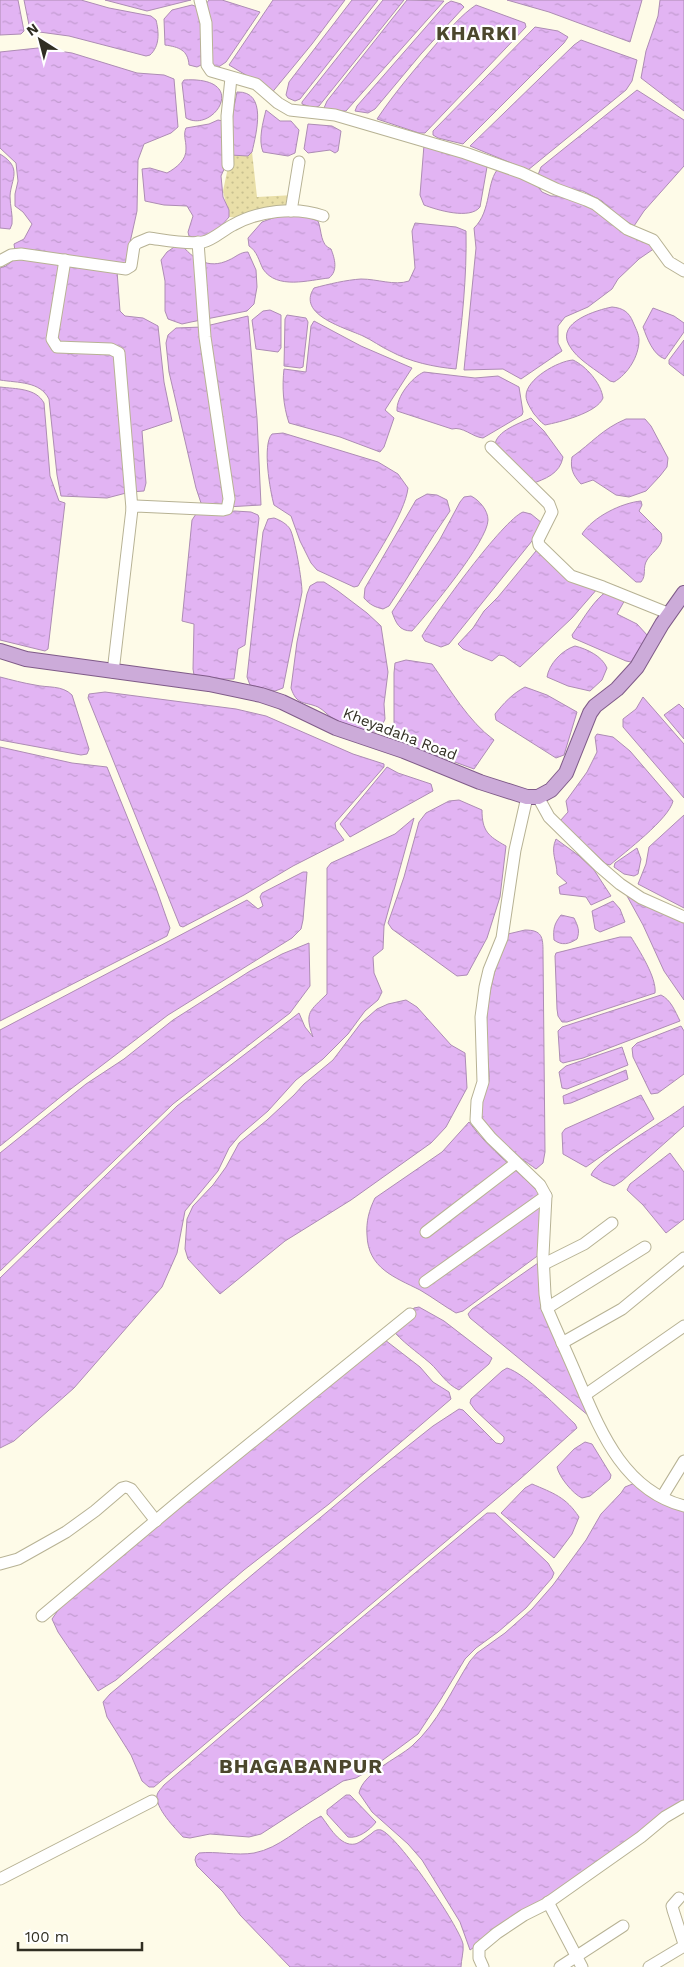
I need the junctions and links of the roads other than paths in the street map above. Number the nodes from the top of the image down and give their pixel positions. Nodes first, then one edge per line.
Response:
1 (200, 0) edge
2 (231, 78) junction
3 (298, 162) dead end
4 (228, 165) dead end
5 (291, 211) junction
6 (322, 216) dead end
7 (198, 242) junction
8 (64, 260) junction
9 (0, 261) edge
10 (684, 270) edge
11 (490, 447) dead end
12 (132, 509) junction
13 (684, 593) edge
14 (670, 614) junction
15 (0, 650) edge
16 (113, 672) junction
17 (534, 804) junction
18 (684, 917) edge
19 (516, 1163) junction
20 (546, 1196) junction
21 (612, 1223) dead end
22 (426, 1232) dead end
23 (645, 1247) dead end
24 (684, 1258) edge
25 (544, 1264) junction
26 (425, 1282) dead end
27 (547, 1308) junction
28 (410, 1314) dead end
29 (684, 1326) edge
30 (562, 1343) junction
31 (585, 1395) junction
32 (684, 1461) edge
33 (662, 1497) junction
34 (684, 1506) edge
35 (156, 1521) junction
36 (0, 1564) edge
37 (42, 1616) dead end
38 (152, 1801) dead end
39 (684, 1806) edge
40 (0, 1879) edge
41 (679, 1898) dead end
42 (548, 1902) junction
43 (623, 1926) dead end
44 (684, 1945) edge
45 (576, 1956) junction
46 (483, 1967) edge
47 (560, 1967) edge
48 (582, 1967) edge
49 (649, 1967) edge

1 - 2 street
2 - 4 street
2 - 10 street
3 - 5 street
5 - 6 street
5 - 7 street
7 - 8 street
7 - 12 street
8 - 9 street
8 - 12 street
11 - 14 street
12 - 16 street
13 - 14 main road
14 - 17 main road
15 - 16 main road, Kheyadaha Road
16 - 17 main road, Kheyadaha Road
17 - 18 street
17 - 19 street
19 - 20 street
19 - 22 street
20 - 25 street
20 - 26 street
21 - 25 street
23 - 27 street
24 - 30 street
25 - 27 street
27 - 30 street
28 - 35 street
29 - 31 street
30 - 31 street
31 - 33 street
32 - 33 street
33 - 34 street
35 - 36 street
35 - 37 street
38 - 40 street
39 - 42 street
41 - 44 street
42 - 45 street
42 - 46 street
43 - 45 street
44 - 49 street
45 - 47 street
45 - 48 street

